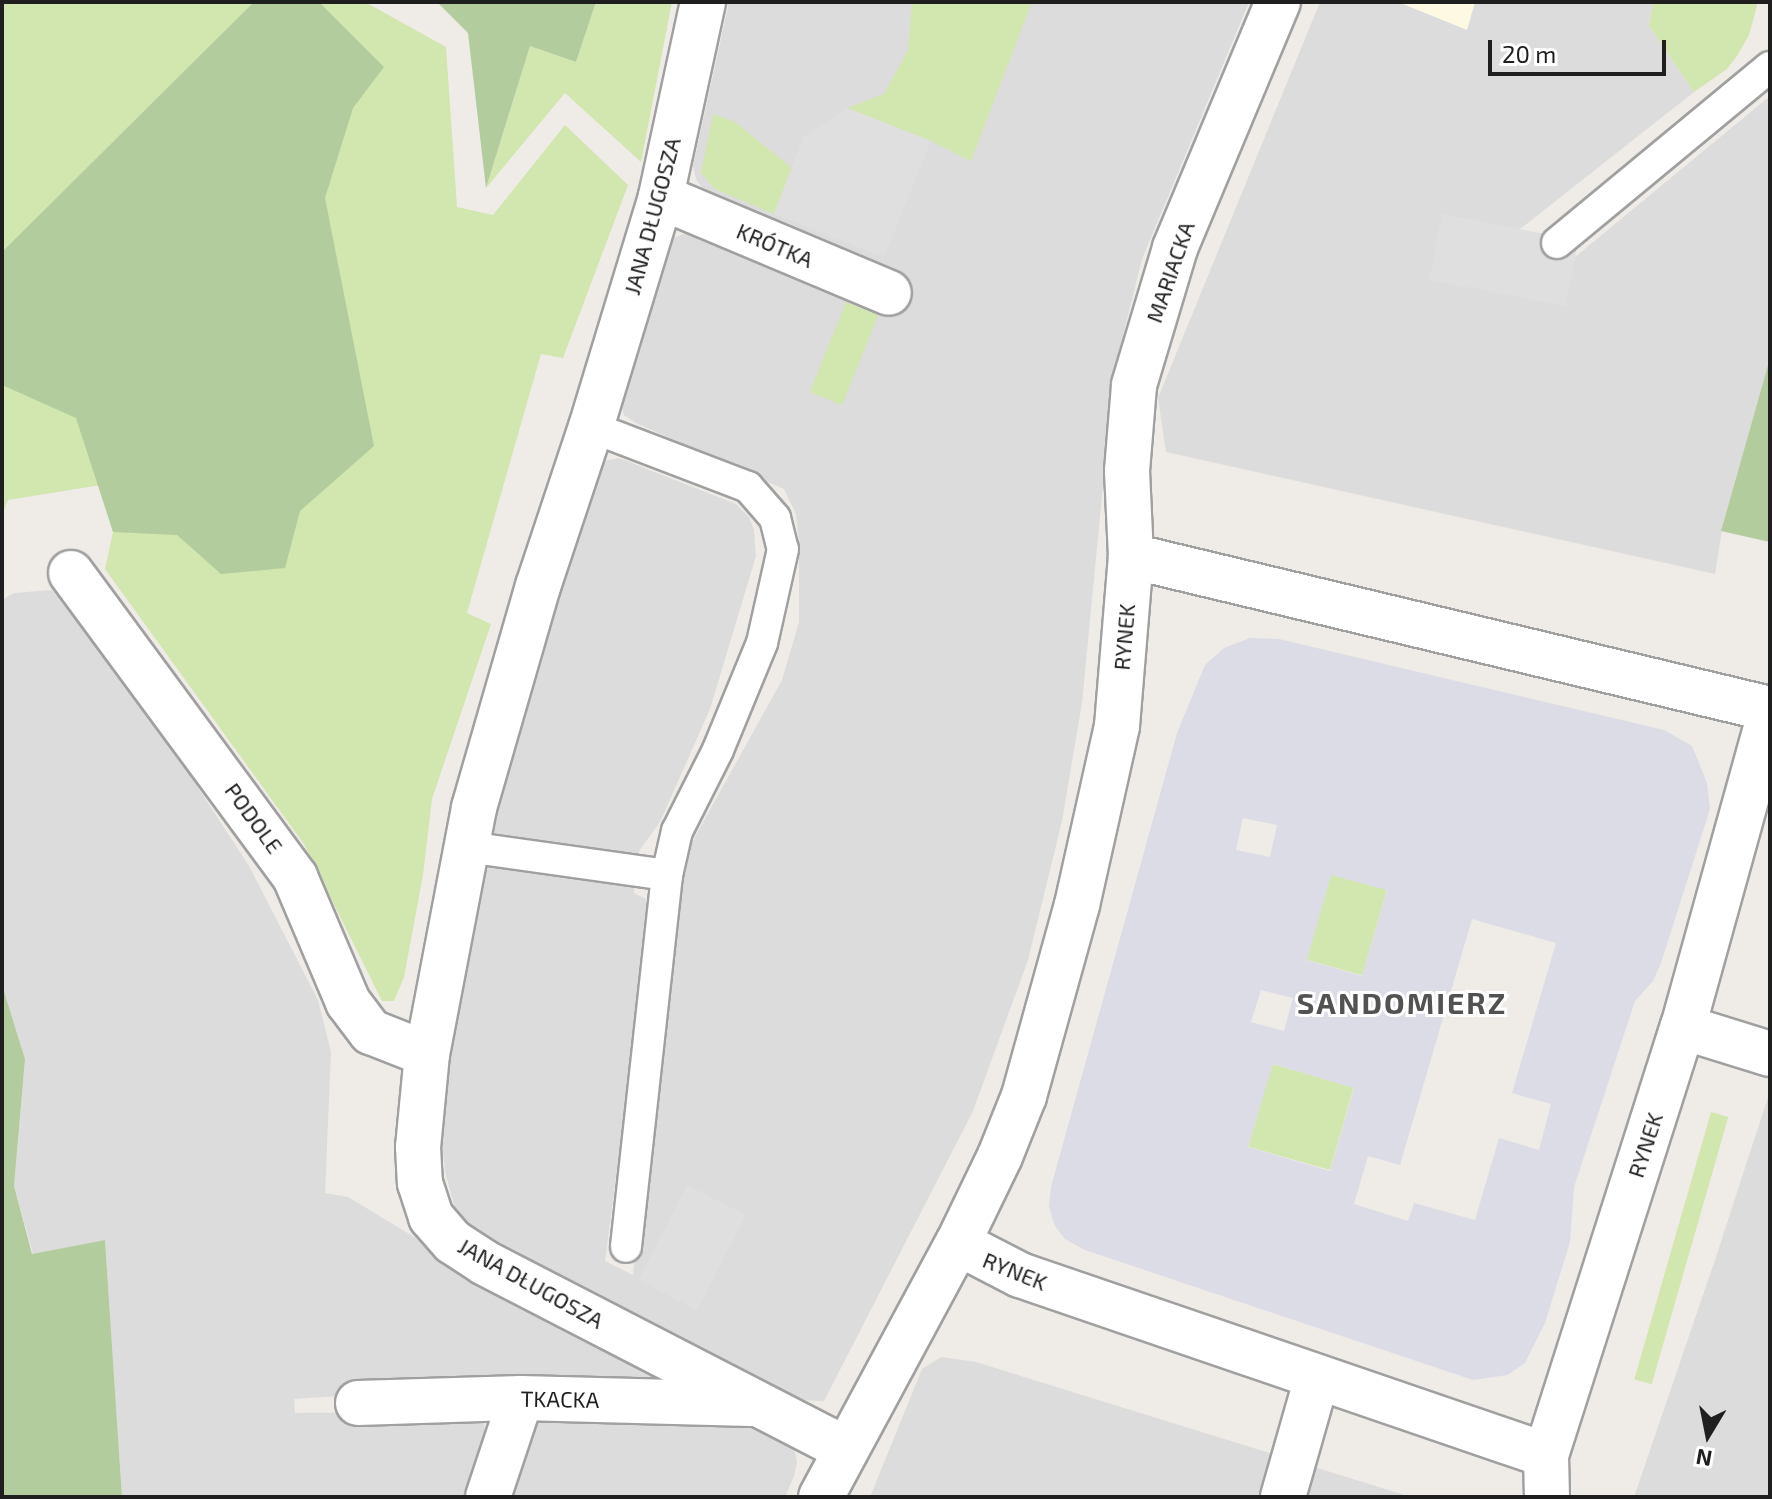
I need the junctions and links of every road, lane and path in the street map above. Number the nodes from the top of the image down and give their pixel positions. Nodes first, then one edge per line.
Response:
1 (703, 2) edge
2 (1278, 2) edge
3 (1770, 67) edge
4 (661, 197) junction
5 (1557, 243) dead end
6 (889, 293) dead end
7 (591, 427) junction
8 (1131, 556) junction
9 (71, 573) dead end
10 (1770, 711) edge
11 (467, 847) junction
12 (667, 875) junction
13 (1683, 1027) junction
14 (427, 1054) junction
15 (1770, 1054) edge
16 (958, 1243) junction
17 (626, 1247) dead end
18 (1317, 1378) junction
19 (521, 1398) junction
20 (358, 1403) dead end
21 (762, 1405) junction
22 (844, 1448) junction
23 (1546, 1476) edge
24 (488, 1497) edge
25 (821, 1497) edge
26 (1283, 1497) edge

1 - 4 street, JANA DŁUGOSZA
2 - 8 street, MARIACKA
3 - 5 lane
4 - 6 street, KRÓTKA
4 - 7 street, JANA DŁUGOSZA
7 - 11 street, JANA DŁUGOSZA
7 - 12 lane
8 - 10 street, RYNEK
8 - 16 street, RYNEK
9 - 14 street, PODOLE
10 - 13 street, RYNEK
11 - 12 lane
11 - 14 street, JANA DŁUGOSZA
12 - 17 lane
13 - 15 street
13 - 23 street, RYNEK
14 - 21 street, JANA DŁUGOSZA
16 - 18 street, RYNEK
16 - 22 street
18 - 23 street, RYNEK
18 - 26 street
19 - 20 street, TKACKA
19 - 21 street, TKACKA
19 - 24 street
21 - 22 street, JANA DŁUGOSZA
22 - 25 street

